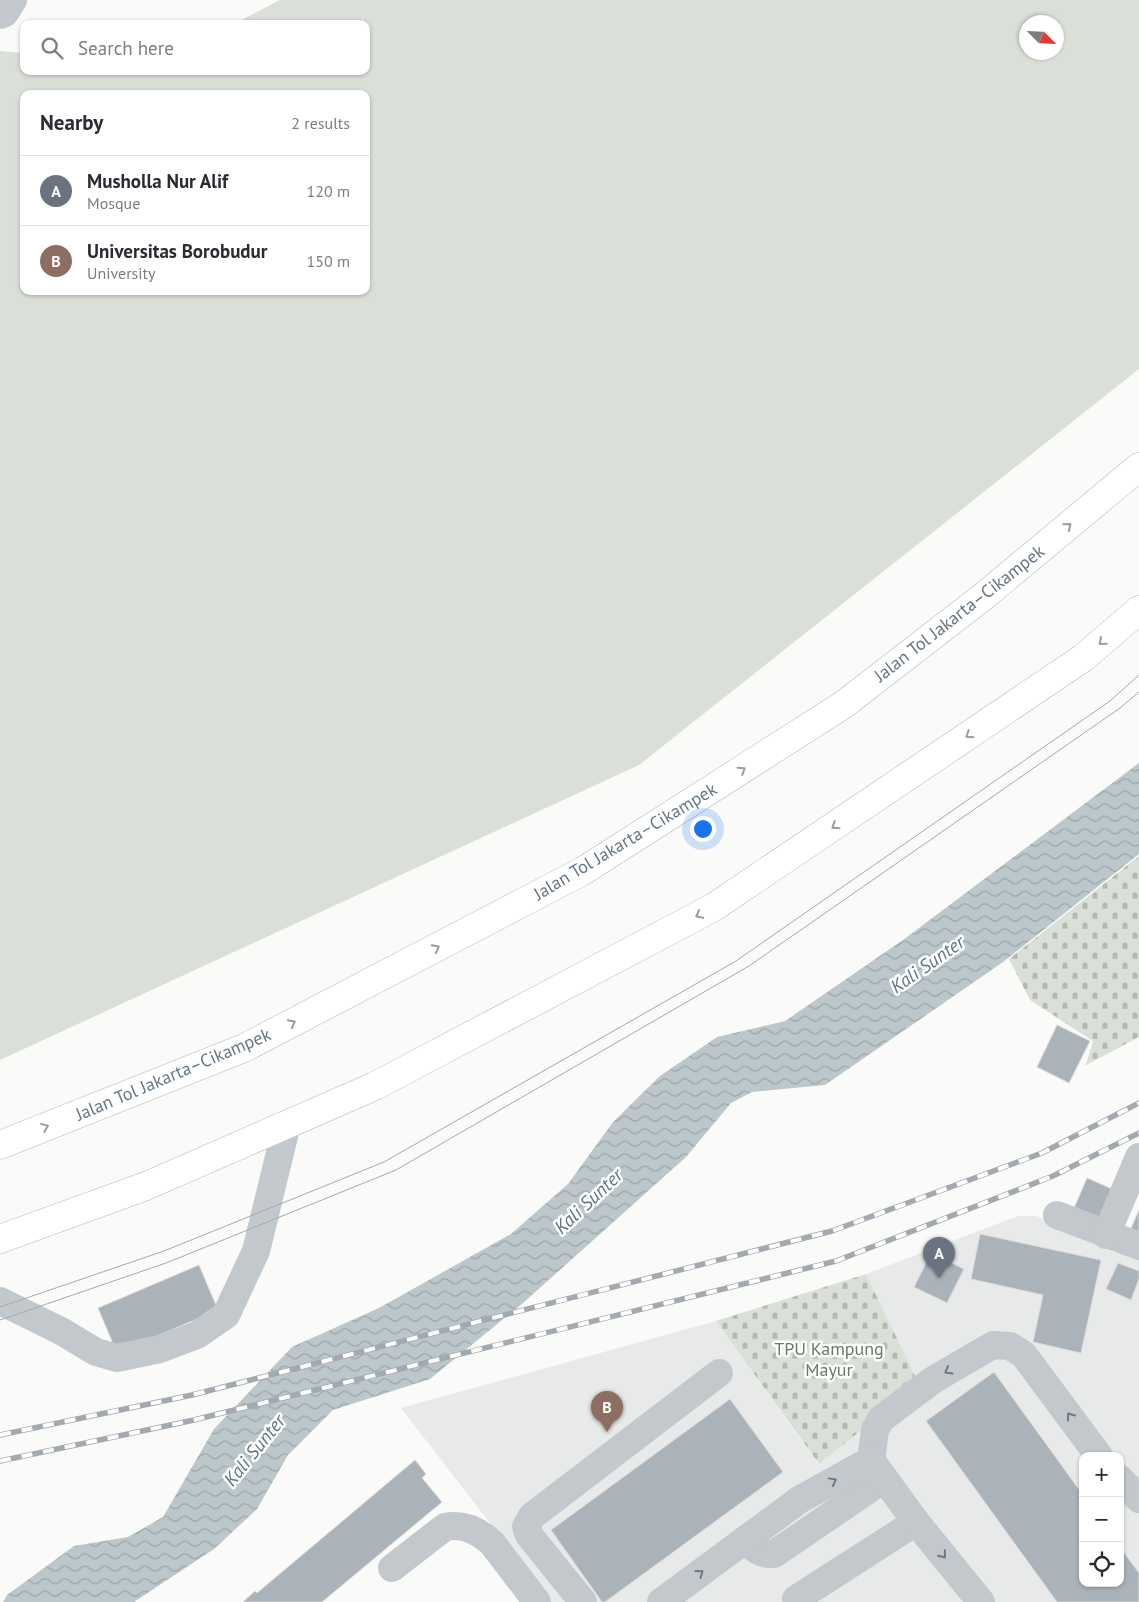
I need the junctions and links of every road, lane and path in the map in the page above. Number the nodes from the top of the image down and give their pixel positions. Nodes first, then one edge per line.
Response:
1 (13, 0) edge
2 (0, 15) edge
3 (1139, 467) edge
4 (1139, 610) edge
5 (287, 1124) junction
6 (0, 1145) edge
7 (1139, 1157) edge
8 (1057, 1215) dead end
9 (1106, 1234) junction
10 (0, 1238) edge
11 (1139, 1246) edge
12 (0, 1301) edge
13 (719, 1373) dead end
14 (1096, 1452) edge
15 (877, 1469) junction
16 (1124, 1483) edge
17 (1139, 1499) edge
18 (916, 1522) junction
19 (392, 1568) dead end
20 (796, 1599) dead end
21 (537, 1602) edge
22 (583, 1602) edge
23 (661, 1602) edge
24 (981, 1602) edge

1 - 2 street
6 -> 3 highway, Jalan Tol Jakarta–Cikampek
4 -> 5 highway
5 - 10 highway
5 - 12 street
7 - 9 street
8 - 9 street
9 - 11 street
13 - 22 street
14 -> 15 street
15 - 18 street
23 -> 15 street
16 - 17 street
18 - 20 street
18 -> 24 street
19 - 21 street

